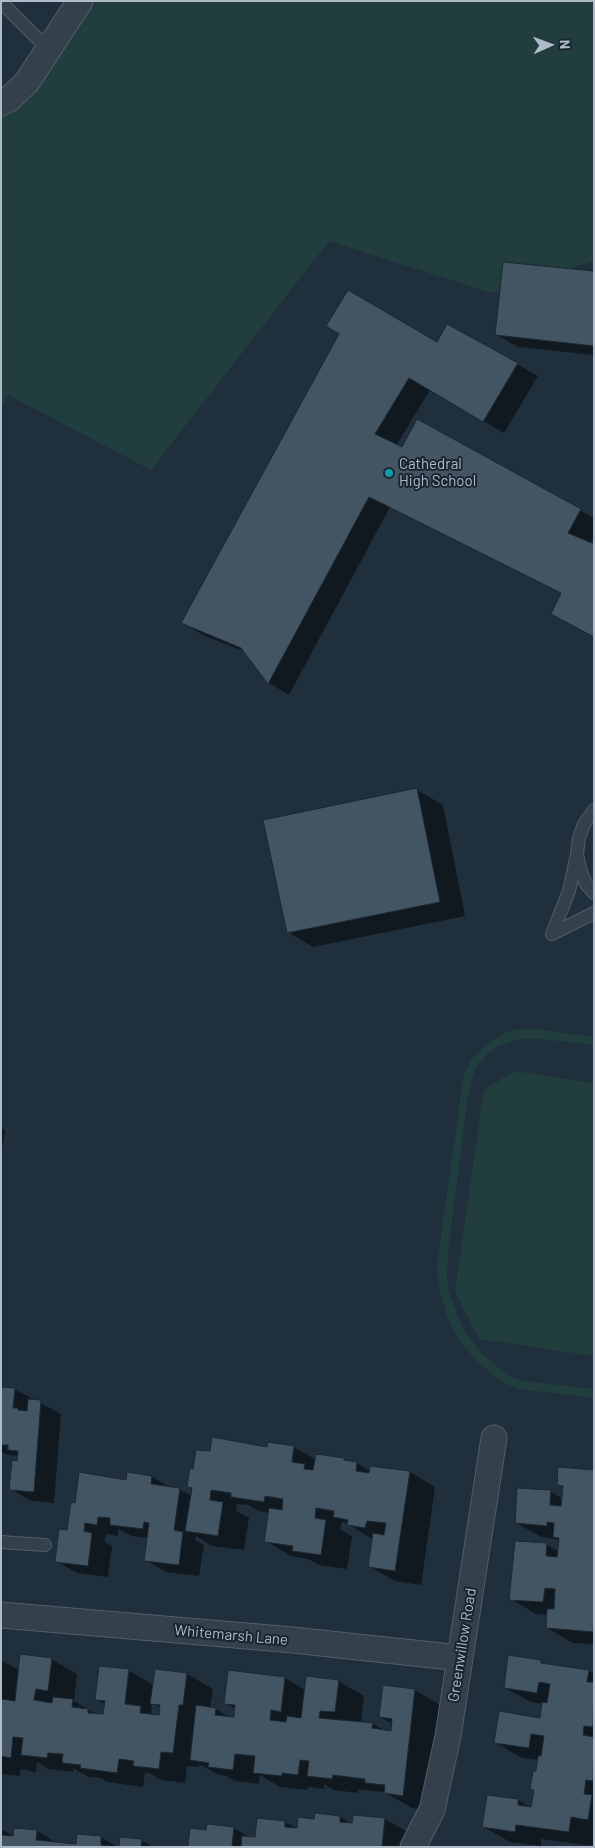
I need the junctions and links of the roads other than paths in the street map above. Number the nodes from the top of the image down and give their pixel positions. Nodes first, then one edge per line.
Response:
1 (80, 1) edge
2 (1, 2) edge
3 (48, 49) junction
4 (1, 103) edge
5 (594, 810) edge
6 (577, 854) junction
7 (594, 893) edge
8 (594, 913) edge
9 (494, 1438) dead end
10 (1, 1542) edge
11 (45, 1545) dead end
12 (1, 1615) edge
13 (460, 1658) junction
14 (414, 1847) edge

1 - 3 street
2 - 3 lane
3 - 4 street
5 - 6 lane
6 - 7 lane
6 - 8 lane
9 - 13 street, Greenwillow Road
10 - 11 lane
12 - 13 street, Whitemarsh Lane
13 - 14 street, Greenwillow Road

